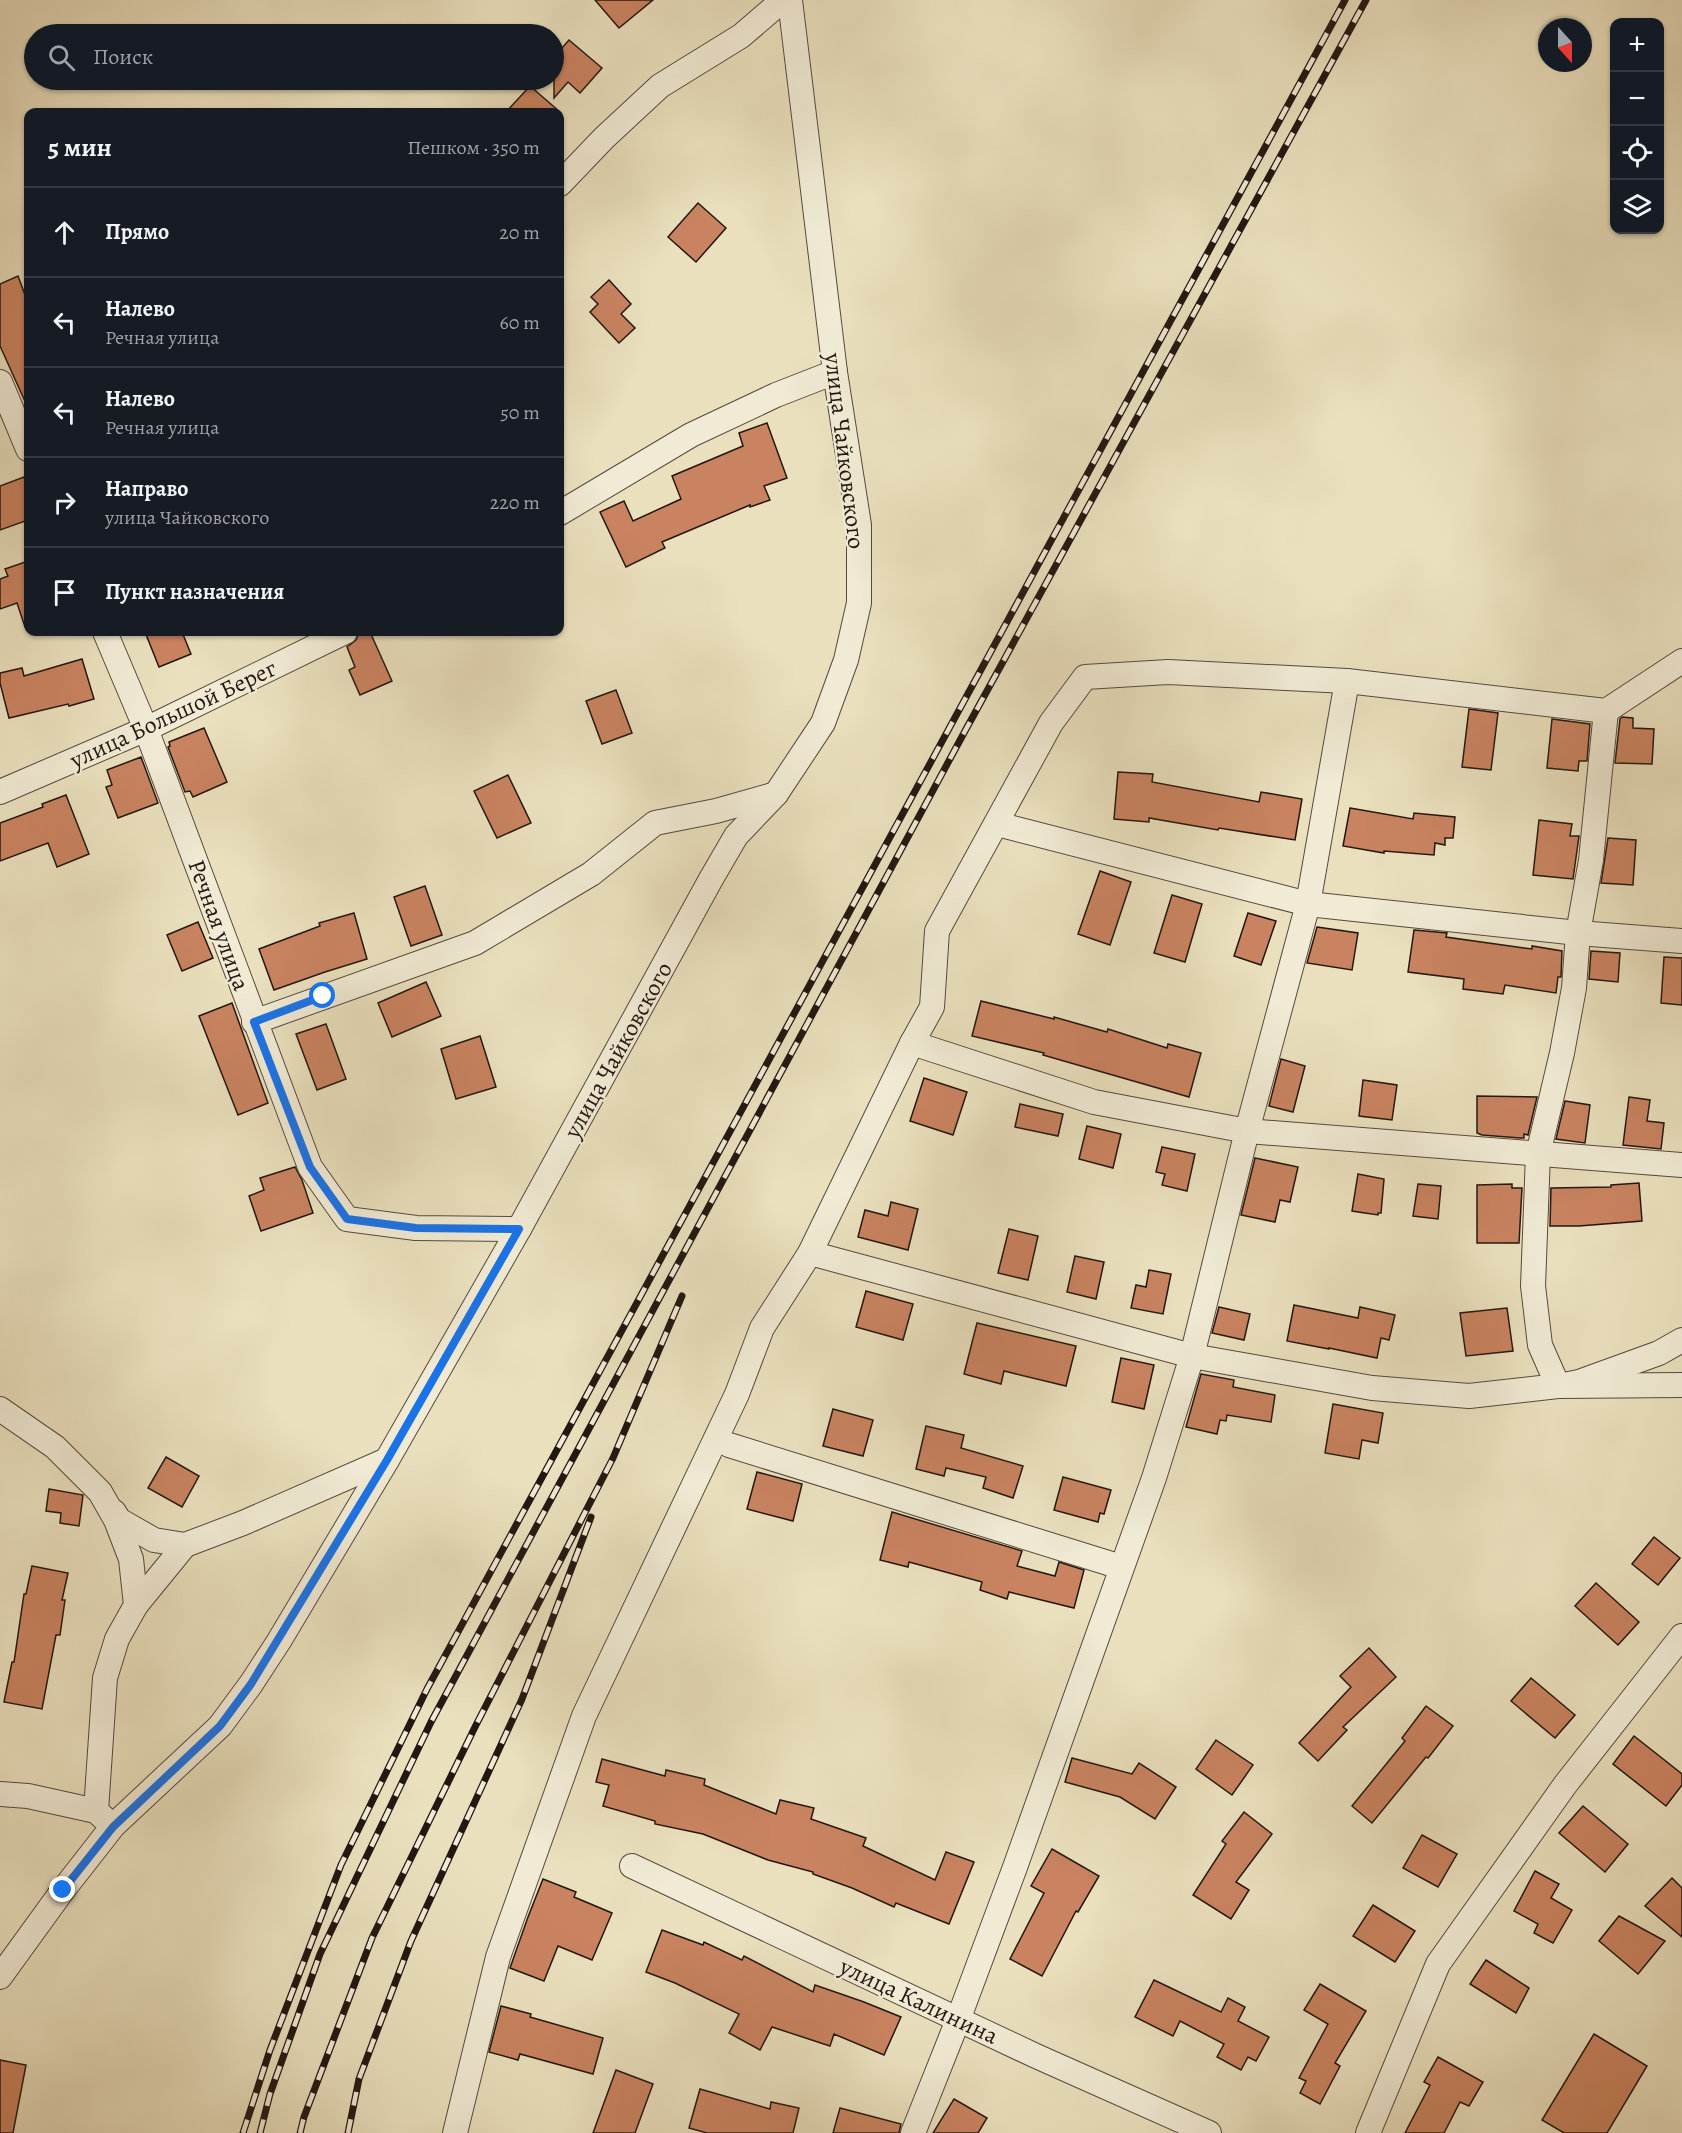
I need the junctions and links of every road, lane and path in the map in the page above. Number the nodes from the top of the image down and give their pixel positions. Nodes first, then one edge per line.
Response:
1 (783, 0) edge
2 (790, 0) edge
3 (564, 180) edge
4 (836, 372) junction
5 (0, 382) edge
6 (24, 439) edge
7 (564, 511) edge
8 (107, 636) edge
9 (337, 636) edge
10 (1682, 661) edge
11 (1347, 681) junction
12 (1606, 711) junction
13 (146, 729) junction
14 (0, 792) edge
15 (776, 794) junction
16 (997, 824) junction
17 (1308, 904) junction
18 (1578, 933) junction
19 (1682, 941) edge
20 (254, 1022) junction
21 (912, 1042) junction
22 (1247, 1131) junction
23 (1538, 1154) junction
24 (1682, 1165) edge
25 (519, 1229) junction
26 (810, 1253) junction
27 (1682, 1341) edge
28 (1192, 1356) junction
29 (1682, 1385) edge
30 (1558, 1386) junction
31 (0, 1409) edge
32 (729, 1445) dead end
33 (387, 1460) junction
34 (100, 1492) junction
35 (185, 1545) junction
36 (1121, 1567) junction
37 (136, 1605) junction
38 (1682, 1636) edge
39 (0, 1794) edge
40 (105, 1819) junction
41 (632, 1866) dead end
42 (0, 1977) edge
43 (958, 2020) junction
44 (454, 2133) edge
45 (914, 2133) edge
46 (1209, 2133) edge
47 (1368, 2133) edge

1 - 3 street
2 - 4 street, улица Чайковского
4 - 7 street
4 - 15 street, улица Чайковского
5 - 6 street
8 - 13 street, Речная улица
9 - 13 street, улица Большой Берег
10 - 12 street
11 - 12 street
11 - 16 street
11 - 17 street
12 - 18 street
13 - 14 street, улица Большой Берег
13 - 20 street, Речная улица
15 - 20 street
15 - 25 street, улица Чайковского
16 - 17 street
16 - 21 street
17 - 18 street
17 - 22 street
18 - 19 street
18 - 23 street
20 - 25 street, Речная улица
21 - 22 street
21 - 26 street
22 - 23 street
22 - 28 street
23 - 24 street
23 - 30 street
25 - 33 street, улица Чайковского
26 - 28 street
26 - 44 street
27 - 30 street
28 - 30 street
28 - 36 street
29 - 30 street
31 - 34 street
32 - 36 street
33 - 35 street
33 - 40 street, улица Чайковского
34 - 35 street
34 - 37 street
35 - 37 street
36 - 43 street
37 - 40 street
38 - 47 street
39 - 40 street
40 - 42 street, улица Чайковского
41 - 43 street, улица Калинина
43 - 45 street
43 - 46 street, улица Калинина

